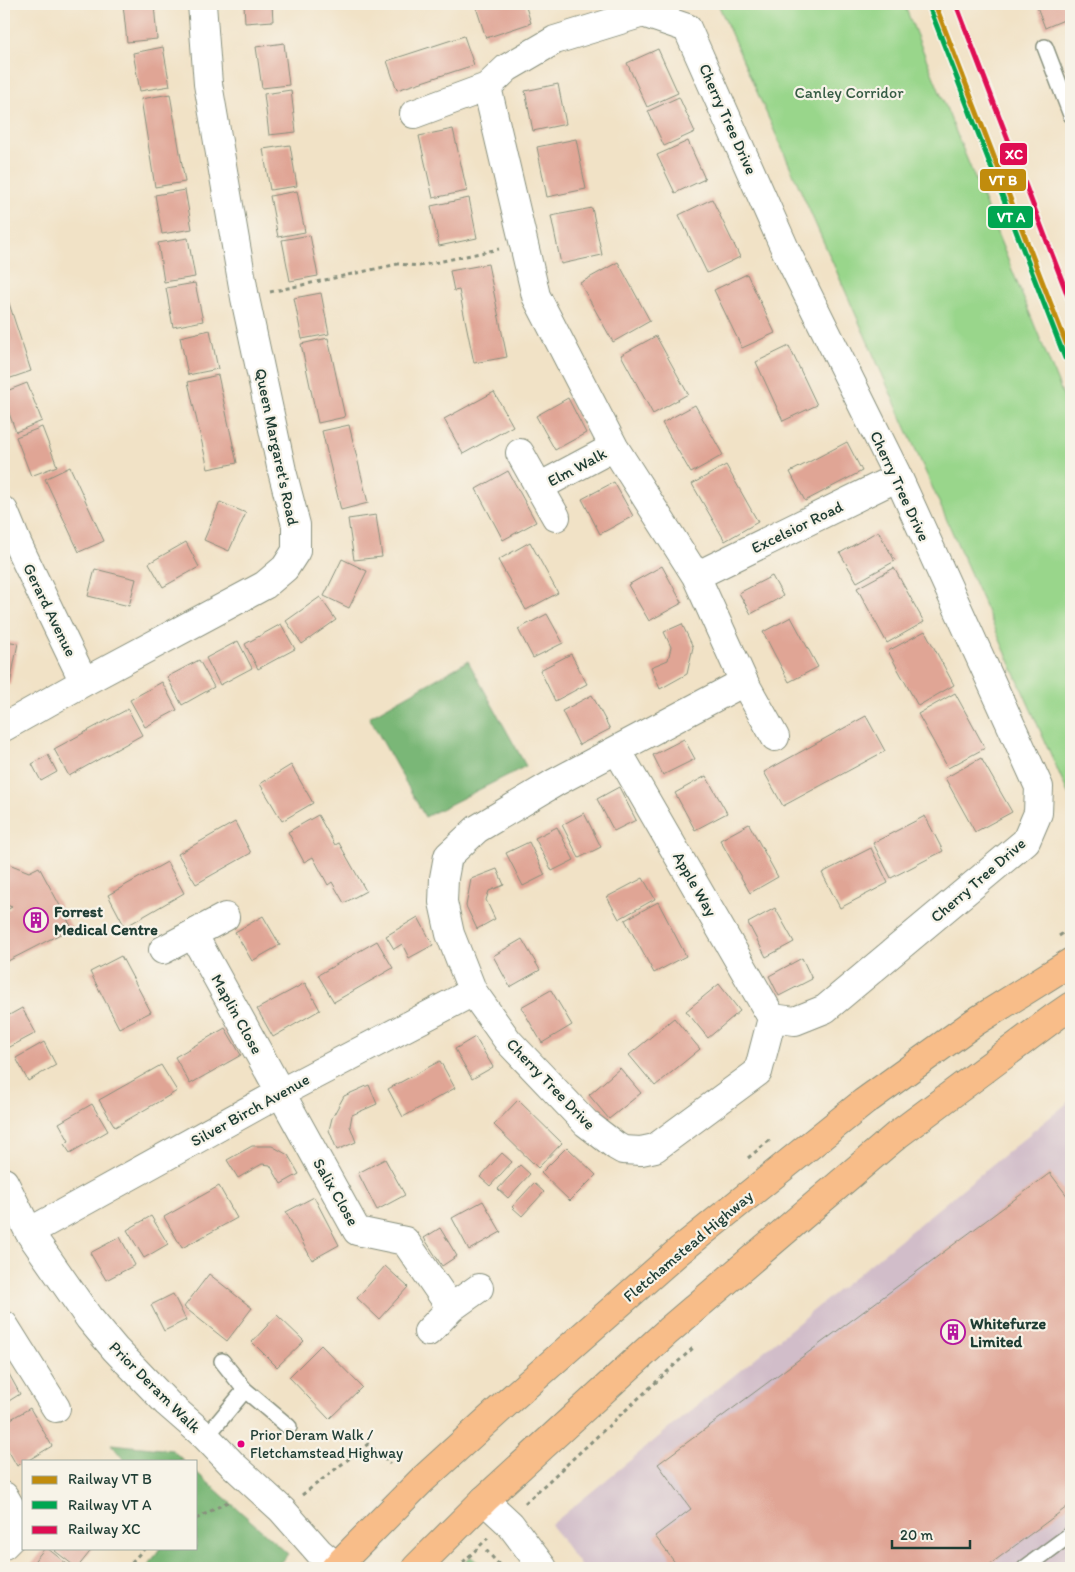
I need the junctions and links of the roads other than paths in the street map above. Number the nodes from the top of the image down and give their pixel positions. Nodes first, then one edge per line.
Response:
1 (202, 4) edge
2 (1045, 47) dead end
3 (487, 87) junction
4 (414, 114) dead end
5 (1071, 116) edge
6 (614, 447) junction
7 (520, 453) dead end
8 (898, 478) junction
9 (539, 487) junction
10 (4, 510) edge
11 (556, 517) dead end
12 (696, 576) junction
13 (84, 682) junction
14 (744, 682) junction
15 (4, 727) edge
16 (775, 737) dead end
17 (616, 750) junction
18 (225, 916) dead end
19 (193, 934) junction
20 (163, 950) dead end
21 (1071, 962) edge
22 (473, 992) junction
23 (1071, 1006) edge
24 (772, 1018) junction
25 (280, 1093) junction
26 (4, 1182) edge
27 (29, 1232) junction
28 (478, 1288) dead end
29 (451, 1308) junction
30 (4, 1325) edge
31 (428, 1332) dead end
32 (222, 1361) dead end
33 (246, 1390) junction
34 (46, 1399) dead end
35 (289, 1427) dead end
36 (206, 1437) junction
37 (4, 1496) edge
38 (484, 1500) junction
39 (17, 1533) edge
40 (1071, 1534) edge
41 (336, 1568) edge
42 (416, 1568) edge
43 (543, 1568) edge
44 (1025, 1568) edge

1 - 13 street, Queen Margaret's Road
2 - 5 lane
3 - 4 street, Cherry Tree Drive
3 - 6 street
3 - 8 street, Cherry Tree Drive
6 - 9 street, Elm Walk
6 - 12 street
7 - 9 street, Elm Walk
8 - 12 street, Excelsior Road
8 - 24 street, Cherry Tree Drive
9 - 11 street, Elm Walk
10 - 13 street, Gerard Avenue
12 - 14 street
13 - 15 street, Queen Margaret's Road
14 - 16 street
14 - 17 street, Cherry Tree Drive
17 - 22 street, Cherry Tree Drive
17 - 24 street, Apple Way
18 - 19 street
19 - 20 street
19 - 25 street, Maplin Close
21 - 41 highway, Fletchamstead Highway
22 - 24 street, Cherry Tree Drive
22 - 25 street, Silver Birch Avenue
23 - 38 highway
25 - 27 street, Silver Birch Avenue
25 - 29 street, Salix Close
26 - 27 street, Prior Deram Walk
27 - 36 street, Prior Deram Walk
28 - 29 street
29 - 31 street
30 - 34 street
32 - 33 lane
33 - 35 lane
33 - 36 lane
36 - 41 street, Prior Deram Walk
37 - 39 street
38 - 42 highway
38 - 43 street
40 - 44 lane

